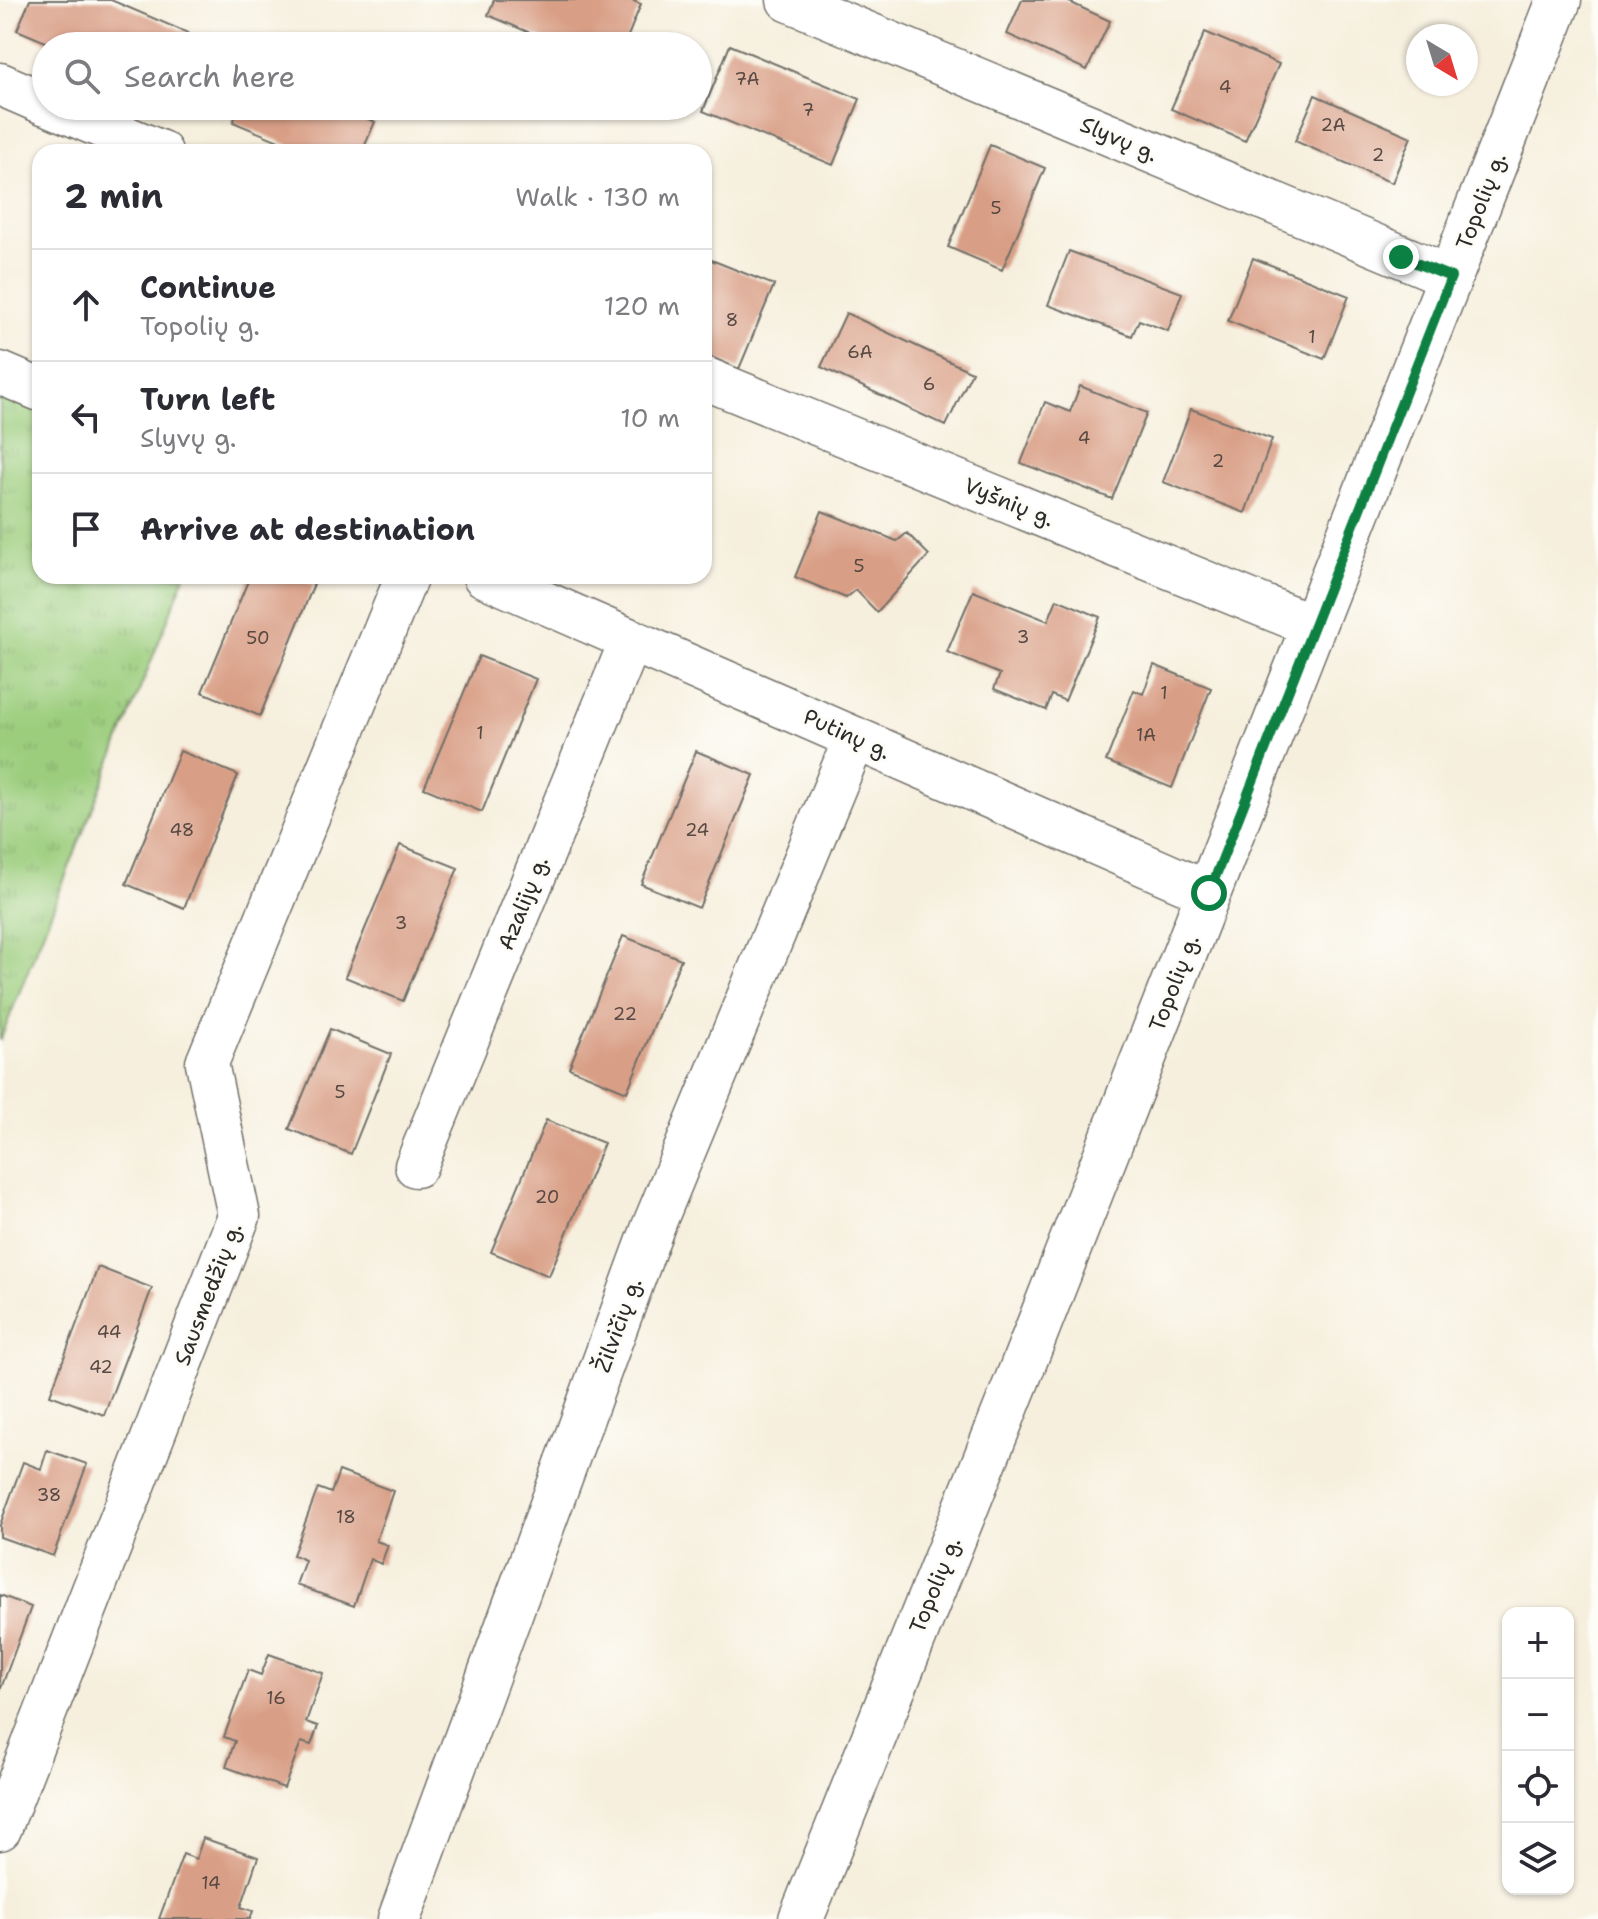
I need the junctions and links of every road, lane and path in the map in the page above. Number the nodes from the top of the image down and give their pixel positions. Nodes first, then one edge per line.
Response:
1 (788, 0) edge
2 (1559, 0) edge
3 (0, 84) edge
4 (32, 98) edge
5 (85, 120) edge
6 (142, 144) edge
7 (1451, 277) junction
8 (0, 373) edge
9 (712, 381) edge
10 (32, 387) edge
11 (404, 584) edge
12 (502, 584) edge
13 (1313, 626) junction
14 (631, 640) junction
15 (855, 738) junction
16 (1209, 893) junction
17 (416, 1166) dead end
18 (0, 1829) edge
19 (399, 1919) edge
20 (801, 1919) edge

1 - 7 street, Slyvų g.
2 - 7 street, Topolių g.
3 - 4 street
5 - 6 street
7 - 13 street, Topolių g.
8 - 10 street
9 - 13 street, Vyšnių g.
11 - 18 street, Sausmedžių g.
12 - 14 street, Putinų g.
13 - 16 street, Topolių g.
14 - 15 street, Putinų g.
14 - 17 street, Azalijų g.
15 - 16 street, Putinų g.
15 - 19 street, Žilvičių g.
16 - 20 street, Topolių g.

